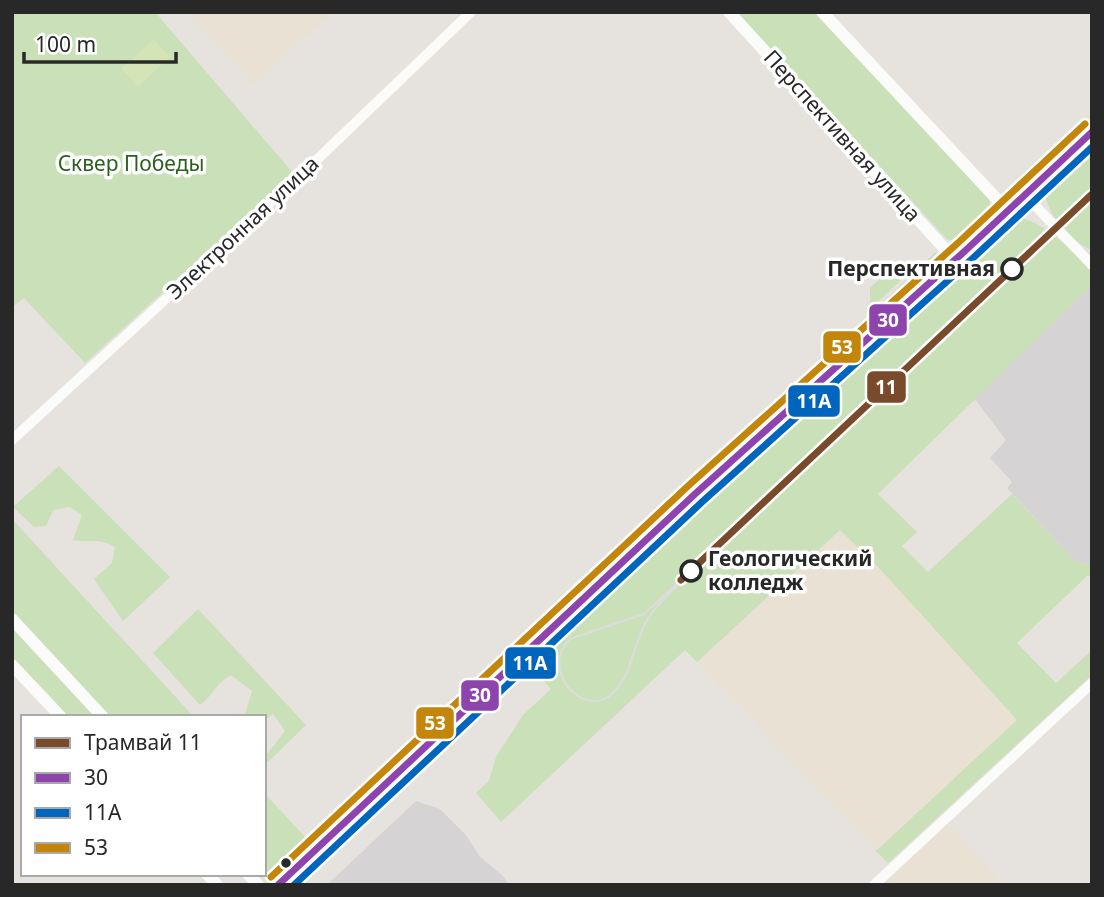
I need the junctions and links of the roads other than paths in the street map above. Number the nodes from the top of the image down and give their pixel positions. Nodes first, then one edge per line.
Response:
1 (471, 12) edge
2 (729, 12) edge
3 (822, 12) edge
4 (1092, 132) edge
5 (1025, 195) junction
6 (1007, 211) junction
7 (955, 260) junction
8 (1092, 265) edge
9 (12, 440) edge
10 (12, 619) edge
11 (12, 665) edge
12 (1092, 683) edge
13 (59, 715) edge
14 (101, 715) edge
15 (278, 885) edge
16 (874, 885) edge

1 - 9 street, Электронная улица
2 - 7 street, Перспективная улица
3 - 6 street
4 - 5 main road
5 - 6 main road
5 - 8 street
6 - 7 main road
7 - 15 main road
10 - 14 street
11 - 13 street
12 - 16 street

